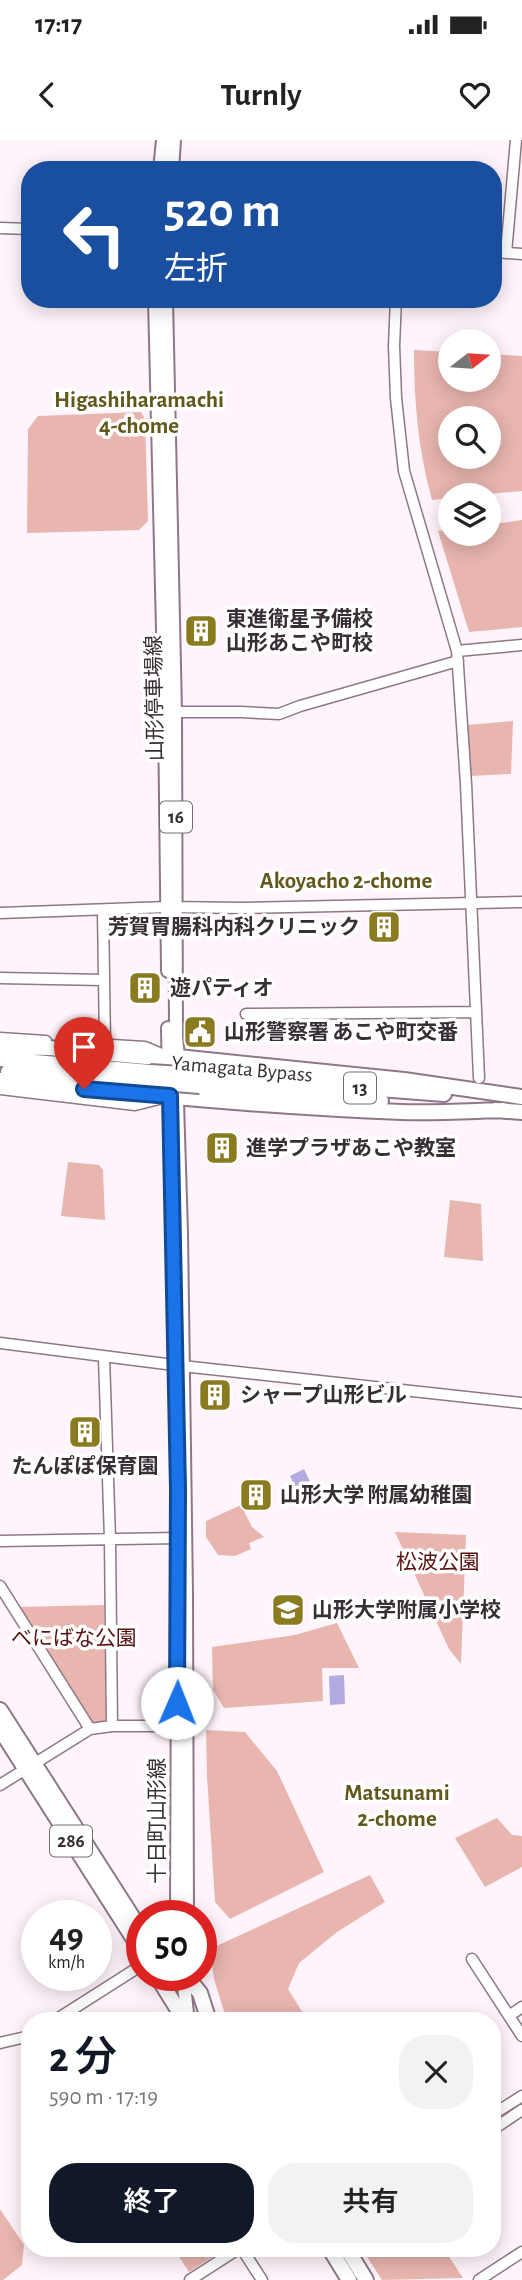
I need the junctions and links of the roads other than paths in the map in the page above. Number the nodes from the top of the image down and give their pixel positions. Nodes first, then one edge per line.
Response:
1 (163, 140) edge
2 (174, 140) edge
3 (516, 140) edge
4 (161, 161) edge
5 (173, 161) edge
6 (0, 228) edge
7 (21, 229) edge
8 (502, 253) edge
9 (506, 253) junction
10 (522, 254) edge
11 (155, 308) edge
12 (166, 308) edge
13 (396, 308) edge
14 (522, 645) edge
15 (458, 656) junction
16 (170, 712) junction
17 (522, 902) edge
18 (471, 903) junction
19 (172, 907) junction
20 (103, 910) junction
21 (0, 913) edge
22 (0, 978) edge
23 (104, 980) junction
24 (476, 1012) junction
25 (246, 1014) dead end
26 (0, 1038) edge
27 (105, 1045) junction
28 (0, 1047) edge
29 (173, 1057) junction
30 (0, 1059) edge
31 (0, 1071) edge
32 (150, 1077) junction
33 (479, 1078) dead end
34 (0, 1080) edge
35 (199, 1081) junction
36 (0, 1089) edge
37 (174, 1096) junction
38 (522, 1098) edge
39 (503, 1110) junction
40 (522, 1112) edge
41 (0, 1343) edge
42 (104, 1357) junction
43 (179, 1366) junction
44 (522, 1403) edge
45 (178, 1538) junction
46 (110, 1539) junction
47 (0, 1541) edge
48 (0, 1586) edge
49 (0, 1710) edge
50 (112, 1726) junction
51 (177, 1726) junction
52 (0, 1729) edge
53 (90, 1729) junction
54 (30, 1766) junction
55 (0, 1785) edge
56 (177, 1900) edge
57 (187, 1900) edge
58 (126, 1908) edge
59 (126, 1925) edge
60 (472, 1959) dead end
61 (126, 1975) edge
62 (167, 1991) edge
63 (185, 1991) edge
64 (200, 1993) edge
65 (522, 2007) edge
66 (68, 2012) edge
67 (182, 2012) edge
68 (187, 2012) edge
69 (206, 2012) edge
70 (509, 2016) junction
71 (522, 2036) edge
72 (21, 2038) edge
73 (0, 2043) edge
74 (522, 2096) edge
75 (501, 2109) edge
76 (522, 2110) edge
77 (501, 2124) edge
78 (522, 2252) edge
79 (227, 2257) edge
80 (246, 2257) edge
81 (335, 2257) edge
82 (352, 2257) edge
83 (190, 2280) edge
84 (262, 2280) edge
85 (349, 2280) edge
86 (366, 2280) edge
87 (479, 2280) edge

1 - 4 main road
2 - 5 main road
3 - 9 street
6 - 7 street
8 - 9 street
9 - 10 street
11 - 16 main road, 山形停車場線 / 16
12 - 16 main road, 山形停車場線 / 16
13 - 15 street
14 - 15 street
15 - 16 street
15 - 18 street
16 - 19 main road, 山形停車場線 / 16
17 - 18 street
18 - 19 street
18 - 24 street
19 - 20 street
19 - 29 main road, 山形停車場線 / 16
20 - 21 street
20 - 23 street
22 - 23 street
23 - 27 street
24 - 25 street
24 - 33 street
26 - 27 street
27 - 29 street
28 - 29 highway
29 - 37 main road, 山形停車場線 / 16
29 - 38 highway
30 - 32 highway, Yamagata Bypass / 13
31 - 32 highway, Yamagata Bypass / 13
32 - 35 highway, Yamagata Bypass / 13, bridge
34 - 37 highway
35 - 38 highway, Yamagata Bypass / 13
35 - 39 highway, Yamagata Bypass / 13
36 - 37 street
37 - 39 highway
37 - 43 main road, 十日町山形線
39 - 40 highway, Yamagata Bypass / 13
41 - 42 street
42 - 43 street
42 - 46 street
43 - 44 street
43 - 45 main road, 十日町山形線
43 - 57 main road, 十日町山形線
45 - 46 street
45 - 51 main road, 十日町山形線
46 - 47 street
46 - 50 street
48 - 53 street
49 - 54 highway, 286
50 - 51 street
50 - 53 street
51 - 56 main road, 十日町山形線
52 - 54 highway, 286
53 - 54 street
54 - 55 street
54 - 58 highway, 286
54 - 59 highway, 286
60 - 70 street
61 - 66 street
62 - 67 highway
63 - 68 main road
64 - 69 highway
65 - 70 street
70 - 71 street
72 - 73 street
74 - 75 street
76 - 77 street
78 - 87 street
79 - 83 street
80 - 84 street
81 - 85 highway
82 - 86 highway

